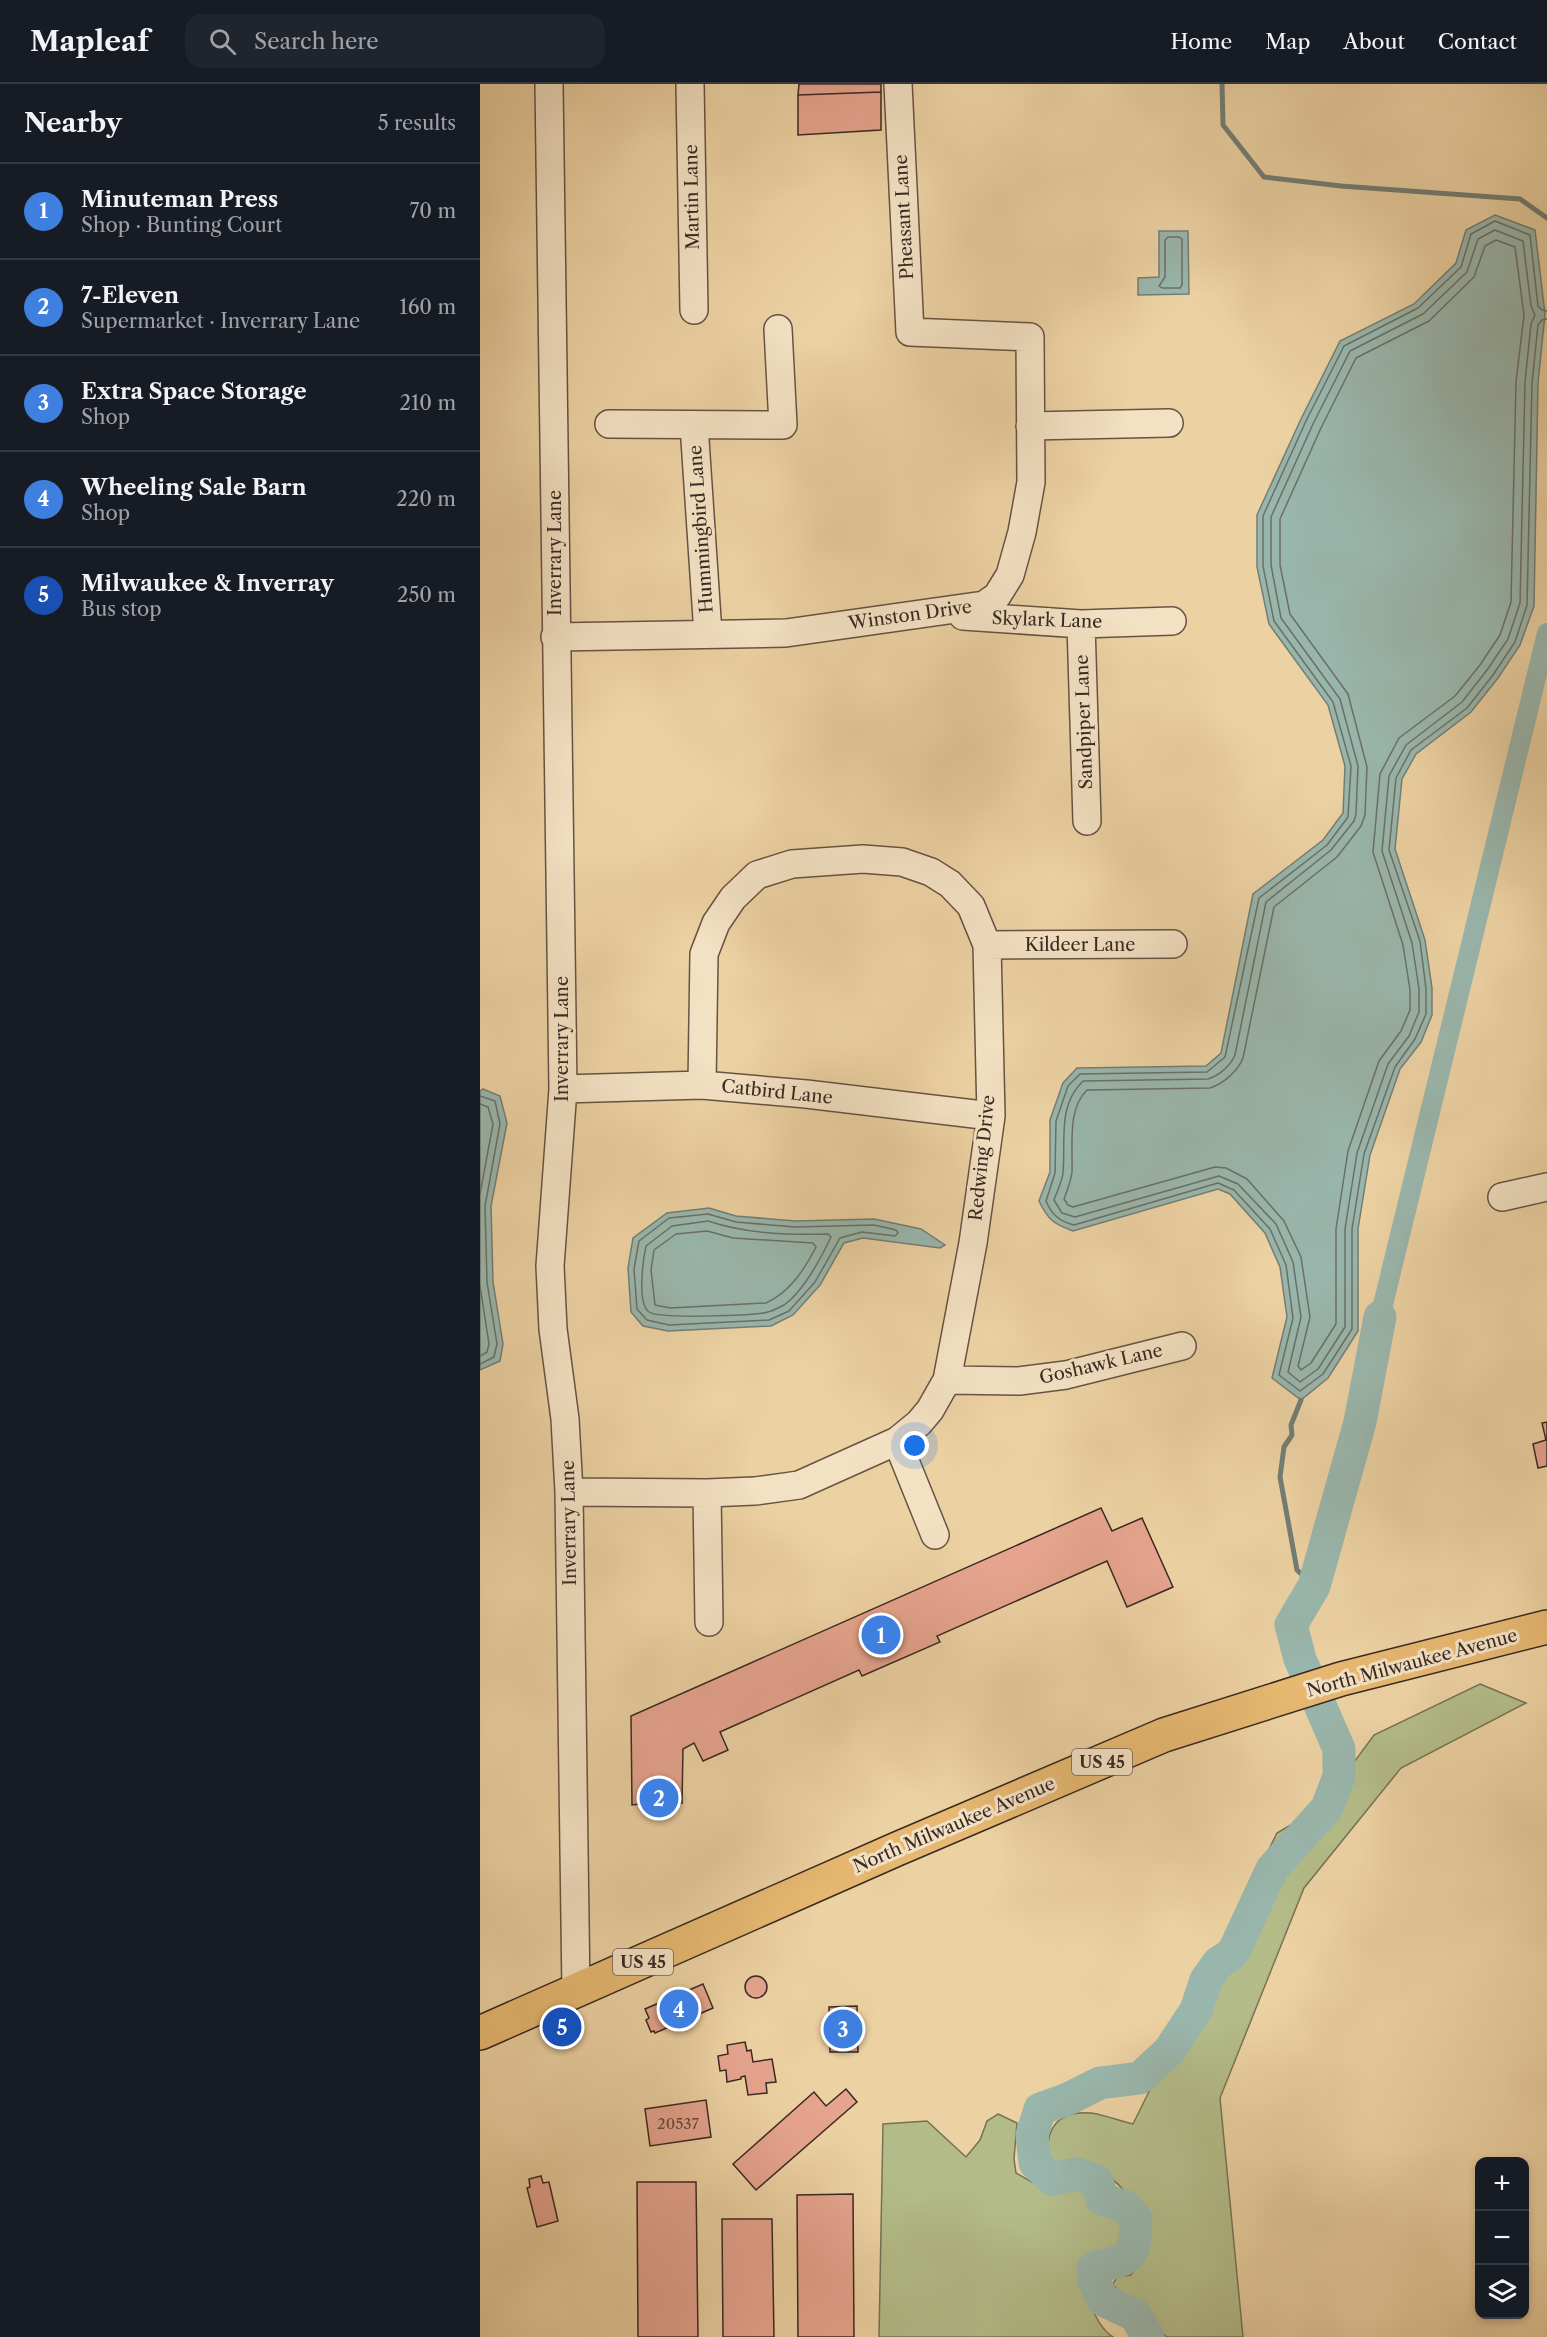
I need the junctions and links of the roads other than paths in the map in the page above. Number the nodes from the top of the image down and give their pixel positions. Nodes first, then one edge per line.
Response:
1 (549, 84) edge
2 (690, 84) edge
3 (898, 84) edge
4 (694, 310) dead end
5 (778, 329) dead end
6 (1030, 337) joint
7 (1169, 423) dead end
8 (609, 424) dead end
9 (694, 425) junction
10 (1030, 426) junction
11 (923, 614) junction
12 (1172, 621) dead end
13 (1081, 624) junction
14 (708, 634) junction
15 (555, 637) junction
16 (1087, 821) dead end
17 (1173, 944) dead end
18 (987, 945) junction
19 (702, 1085) junction
20 (563, 1089) junction
21 (991, 1116) junction
22 (1547, 1187) edge
23 (1502, 1197) dead end
24 (1182, 1346) dead end
25 (947, 1380) junction
26 (897, 1441) junction
27 (569, 1492) junction
28 (707, 1493) junction
29 (935, 1534) dead end
30 (709, 1622) dead end
31 (1547, 1627) edge
32 (576, 1992) junction
33 (480, 2033) edge

1 - 15 street, Inverrary Lane
2 - 4 street, Martin Lane
3 - 6 street, Pheasant Lane
5 - 9 street
6 - 10 street, Winston Drive
7 - 10 street
8 - 9 street
9 - 14 street, Hummingbird Lane
10 - 11 street, Winston Drive
11 - 13 street, Skylark Lane
11 - 14 street, Winston Drive
12 - 13 street, Skylark Lane
13 - 16 street, Sandpiper Lane
14 - 15 street, Winston Drive
15 - 20 street, Inverrary Lane
17 - 18 street, Kildeer Lane
18 - 19 street, Redwing Drive
18 - 21 street, Redwing Drive
19 - 20 street, Catbird Lane
19 - 21 street, Catbird Lane
20 - 27 street, Inverrary Lane
21 - 25 street, Redwing Drive
22 - 23 street
24 - 25 street, Goshawk Lane
25 - 26 street, Redwing Drive
26 - 28 street, Redwing Drive
26 - 29 street
27 - 28 street, Redwing Drive
27 - 32 street, Inverrary Lane
28 - 30 street
31 - 32 main road, North Milwaukee Avenue / US 45
32 - 33 main road, North Milwaukee Avenue / US 45

